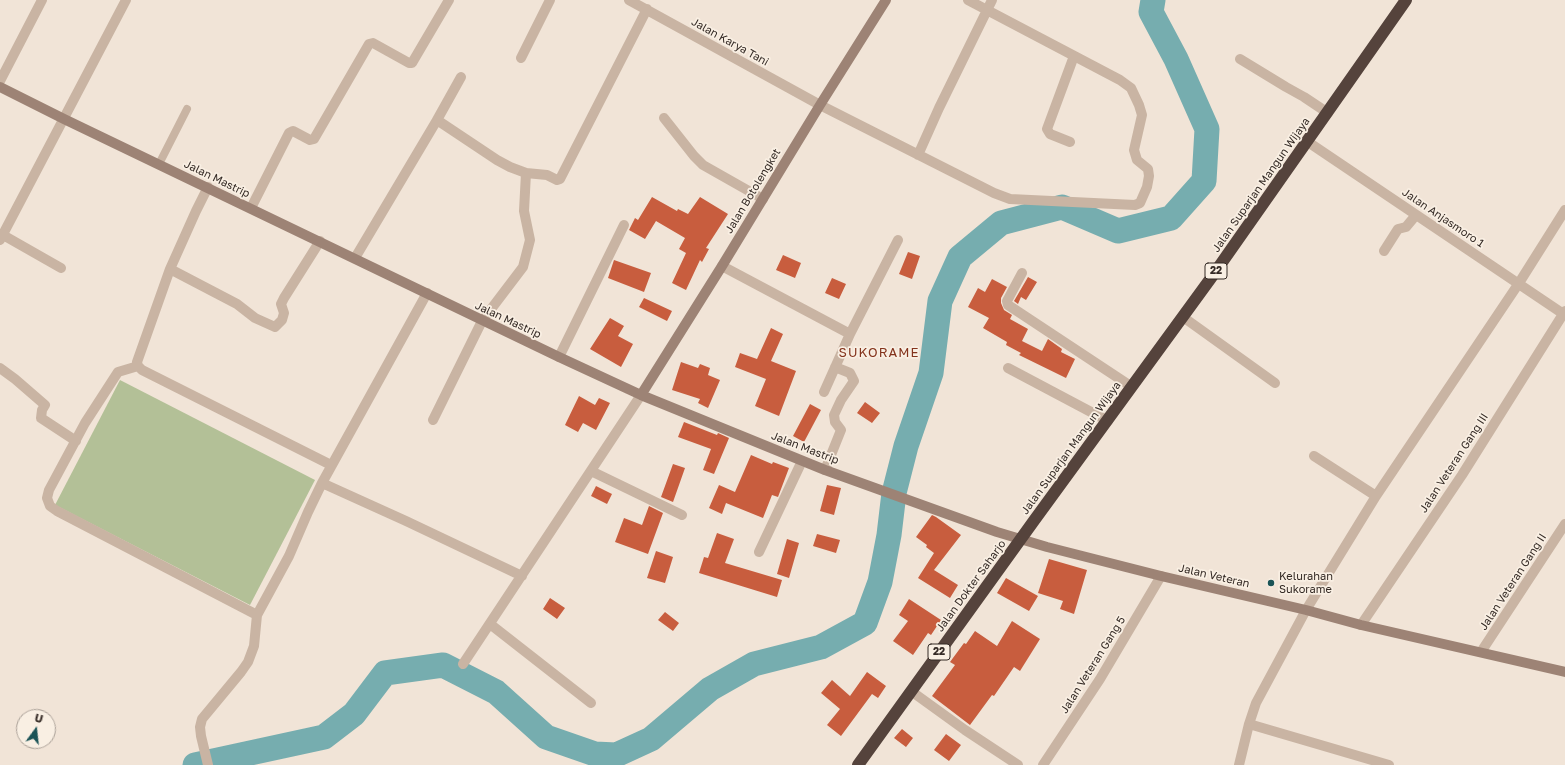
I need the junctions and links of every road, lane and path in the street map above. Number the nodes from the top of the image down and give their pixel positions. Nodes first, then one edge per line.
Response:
1 (42, 0) edge
2 (126, 0) edge
3 (450, 0) edge
4 (550, 0) edge
5 (629, 0) edge
6 (886, 0) edge
7 (968, 0) edge
8 (992, 0) edge
9 (1406, 0) edge
10 (647, 9) junction
11 (987, 10) junction
12 (1074, 56) junction
13 (521, 58) dead end
14 (1240, 59) dead end
15 (461, 77) dead end
16 (0, 81) edge
17 (0, 87) edge
18 (820, 105) junction
19 (187, 108) dead end
20 (1328, 113) junction
21 (664, 118) dead end
22 (64, 119) junction
23 (437, 120) junction
24 (1070, 142) dead end
25 (1308, 142) junction
26 (918, 155) junction
27 (159, 164) junction
28 (526, 173) junction
29 (208, 187) junction
30 (763, 199) junction
31 (251, 208) junction
32 (1565, 210) edge
33 (1416, 215) junction
34 (624, 225) dead end
35 (1, 237) edge
36 (898, 240) dead end
37 (320, 242) junction
38 (1384, 251) dead end
39 (354, 258) junction
40 (722, 266) junction
41 (61, 268) dead end
42 (170, 269) junction
43 (1022, 273) dead end
44 (1519, 283) junction
45 (427, 293) junction
46 (1564, 313) edge
47 (1183, 318) junction
48 (482, 321) junction
49 (850, 334) junction
50 (559, 357) junction
51 (138, 366) junction
52 (835, 367) junction
53 (0, 368) edge
54 (1008, 368) dead end
55 (1276, 383) dead end
56 (1132, 387) junction
57 (824, 392) dead end
58 (641, 395) junction
59 (433, 420) dead end
60 (1108, 421) junction
61 (76, 441) junction
62 (1314, 456) dead end
63 (802, 461) junction
64 (331, 465) junction
65 (824, 470) junction
66 (591, 471) junction
67 (322, 483) junction
68 (1376, 496) junction
69 (682, 515) dead end
70 (1565, 524) edge
71 (1021, 539) junction
72 (759, 552) dead end
73 (522, 576) junction
74 (1161, 576) junction
75 (1306, 610) junction
76 (257, 615) junction
77 (490, 624) junction
78 (1361, 625) junction
79 (1481, 652) junction
80 (463, 664) dead end
81 (1565, 672) edge
82 (911, 691) junction
83 (591, 703) dead end
84 (1249, 724) junction
85 (1384, 764) edge
86 (208, 765) edge
87 (858, 765) edge
88 (1018, 765) edge
89 (1044, 765) edge
90 (1239, 765) edge

1 - 16 street
2 - 22 street
3 - 31 street
4 - 13 street
5 - 10 street, Jalan Karya Tani
6 - 18 street, Jalan Botolengket
7 - 11 street
8 - 11 street
9 - 20 highway, Jalan Suparjan Mangun Wijaya / 22
10 - 18 street, Jalan Karya Tani
10 - 28 street
11 - 12 street
11 - 26 street
12 - 24 street
12 - 26 street, Jalan Karya Tani
14 - 20 street
15 - 23 street
17 - 22 street, Jalan Mastrip
18 - 26 street, Jalan Karya Tani
18 - 30 street, Jalan Botolengket
19 - 27 lane
20 - 25 highway, Jalan Suparjan Mangun Wijaya / 22
21 - 30 street
22 - 27 street, Jalan Mastrip
22 - 35 street
23 - 28 street
23 - 39 street
25 - 33 street, Jalan Anjasmoro 1
25 - 47 highway, Jalan Suparjan Mangun Wijaya / 22
27 - 29 street, Jalan Mastrip
28 - 48 street
29 - 31 street, Jalan Mastrip
29 - 42 street
30 - 40 street, Jalan Botolengket
31 - 37 street, Jalan Mastrip
32 - 44 street
33 - 38 street
33 - 44 street, Jalan Anjasmoro 1
34 - 50 street
35 - 41 street
36 - 49 street
37 - 39 street, Jalan Mastrip
37 - 42 street
39 - 45 street, Jalan Mastrip
40 - 49 street
40 - 58 street, Jalan Botolengket
42 - 51 street
43 - 56 street
44 - 46 street, Jalan Anjasmoro 1
44 - 68 street
45 - 48 street, Jalan Mastrip
45 - 64 street
46 - 78 street, Jalan Veteran Gang III
47 - 55 street
47 - 56 highway, Jalan Suparjan Mangun Wijaya / 22
48 - 50 street, Jalan Mastrip
48 - 59 street
49 - 52 street
50 - 58 street, Jalan Mastrip
51 - 61 street
51 - 64 street
52 - 57 street
52 - 65 street
53 - 61 street
54 - 60 street
56 - 60 highway, Jalan Suparjan Mangun Wijaya / 22
58 - 63 street, Jalan Mastrip
58 - 66 street
60 - 71 highway, Jalan Suparjan Mangun Wijaya / 22
61 - 76 street
62 - 68 street
63 - 65 street, Jalan Mastrip
63 - 72 street
64 - 67 street
65 - 71 street, Jalan Mastrip
66 - 69 street
66 - 73 street
67 - 73 street
67 - 76 street
68 - 75 street
70 - 79 street, Jalan Veteran Gang II
71 - 74 street, Jalan Veteran
71 - 82 highway, Jalan Dokter Saharjo / 22
73 - 77 street
74 - 75 street, Jalan Veteran
74 - 89 street, Jalan Veteran Gang 5
75 - 78 street, Jalan Veteran
75 - 84 street
76 - 86 street
77 - 80 street
77 - 83 street
78 - 79 street, Jalan Veteran
79 - 81 street, Jalan Veteran
82 - 87 highway, Jalan Dokter Saharjo / 22
82 - 88 street
84 - 85 street
84 - 90 street

